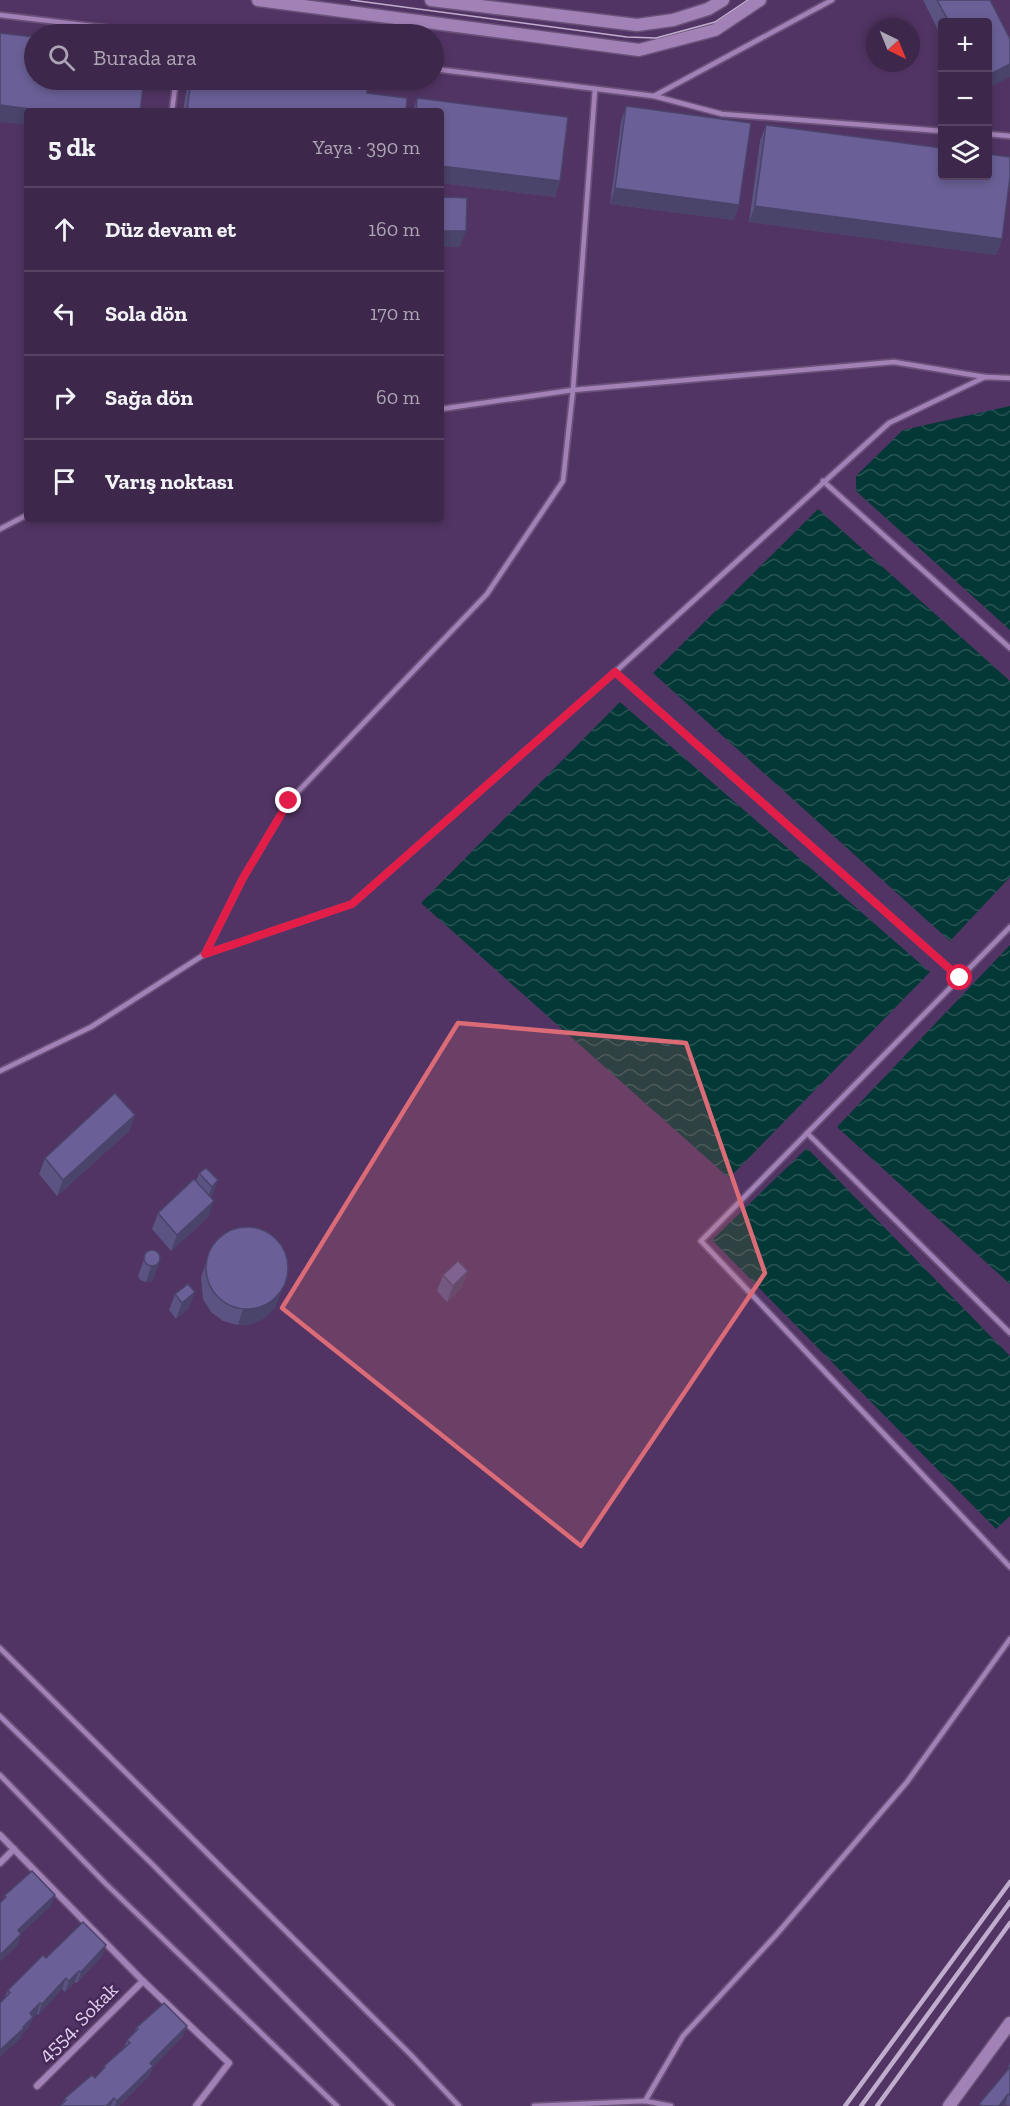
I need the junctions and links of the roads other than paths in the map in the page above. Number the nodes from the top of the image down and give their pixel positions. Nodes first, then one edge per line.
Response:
1 (258, 0) edge
2 (431, 0) edge
3 (723, 0) edge
4 (760, 0) edge
5 (832, 0) edge
6 (0, 15) edge
7 (75, 24) edge
8 (441, 24) edge
9 (444, 24) edge
10 (444, 70) edge
11 (595, 89) junction
12 (175, 90) edge
13 (654, 96) junction
14 (172, 108) edge
15 (938, 131) edge
16 (992, 134) edge
17 (1010, 136) edge
18 (985, 377) junction
19 (1010, 378) edge
20 (573, 390) junction
21 (444, 409) edge
22 (823, 482) junction
23 (24, 517) edge
24 (0, 529) edge
25 (1010, 648) edge
26 (615, 672) junction
27 (1010, 927) edge
28 (205, 954) junction
29 (960, 978) junction
30 (0, 1071) edge
31 (807, 1133) junction
32 (1010, 1333) edge
33 (1010, 1567) edge
34 (1010, 1640) edge
35 (0, 1648) edge
36 (0, 1716) edge
37 (0, 1775) edge
38 (0, 1835) edge
39 (14, 1849) junction
40 (0, 1863) edge
41 (143, 1982) junction
42 (1008, 2030) edge
43 (37, 2086) dead end
44 (645, 2101) junction
45 (196, 2106) edge
46 (337, 2106) edge
47 (392, 2106) edge
48 (459, 2106) edge
49 (534, 2106) edge
50 (671, 2106) edge
51 (949, 2106) edge

1 - 8 main road
2 - 3 main road
4 - 9 main road
5 - 13 lane
6 - 7 lane
10 - 11 lane
11 - 13 lane
11 - 20 lane
12 - 14 lane
13 - 15 lane
16 - 17 lane
18 - 19 lane
18 - 20 lane
18 - 22 lane
20 - 21 lane
20 - 28 lane
22 - 25 lane
22 - 26 lane
23 - 24 lane
26 - 28 lane
26 - 29 lane
27 - 29 lane
28 - 30 lane
29 - 31 lane
31 - 32 lane
31 - 33 lane
34 - 44 lane
35 - 48 lane
36 - 47 lane
37 - 46 lane
38 - 39 street
39 - 40 street
39 - 41 street
41 - 43 street, 4554. Sokak
41 - 45 street
42 - 51 main road
44 - 49 lane
44 - 50 lane

